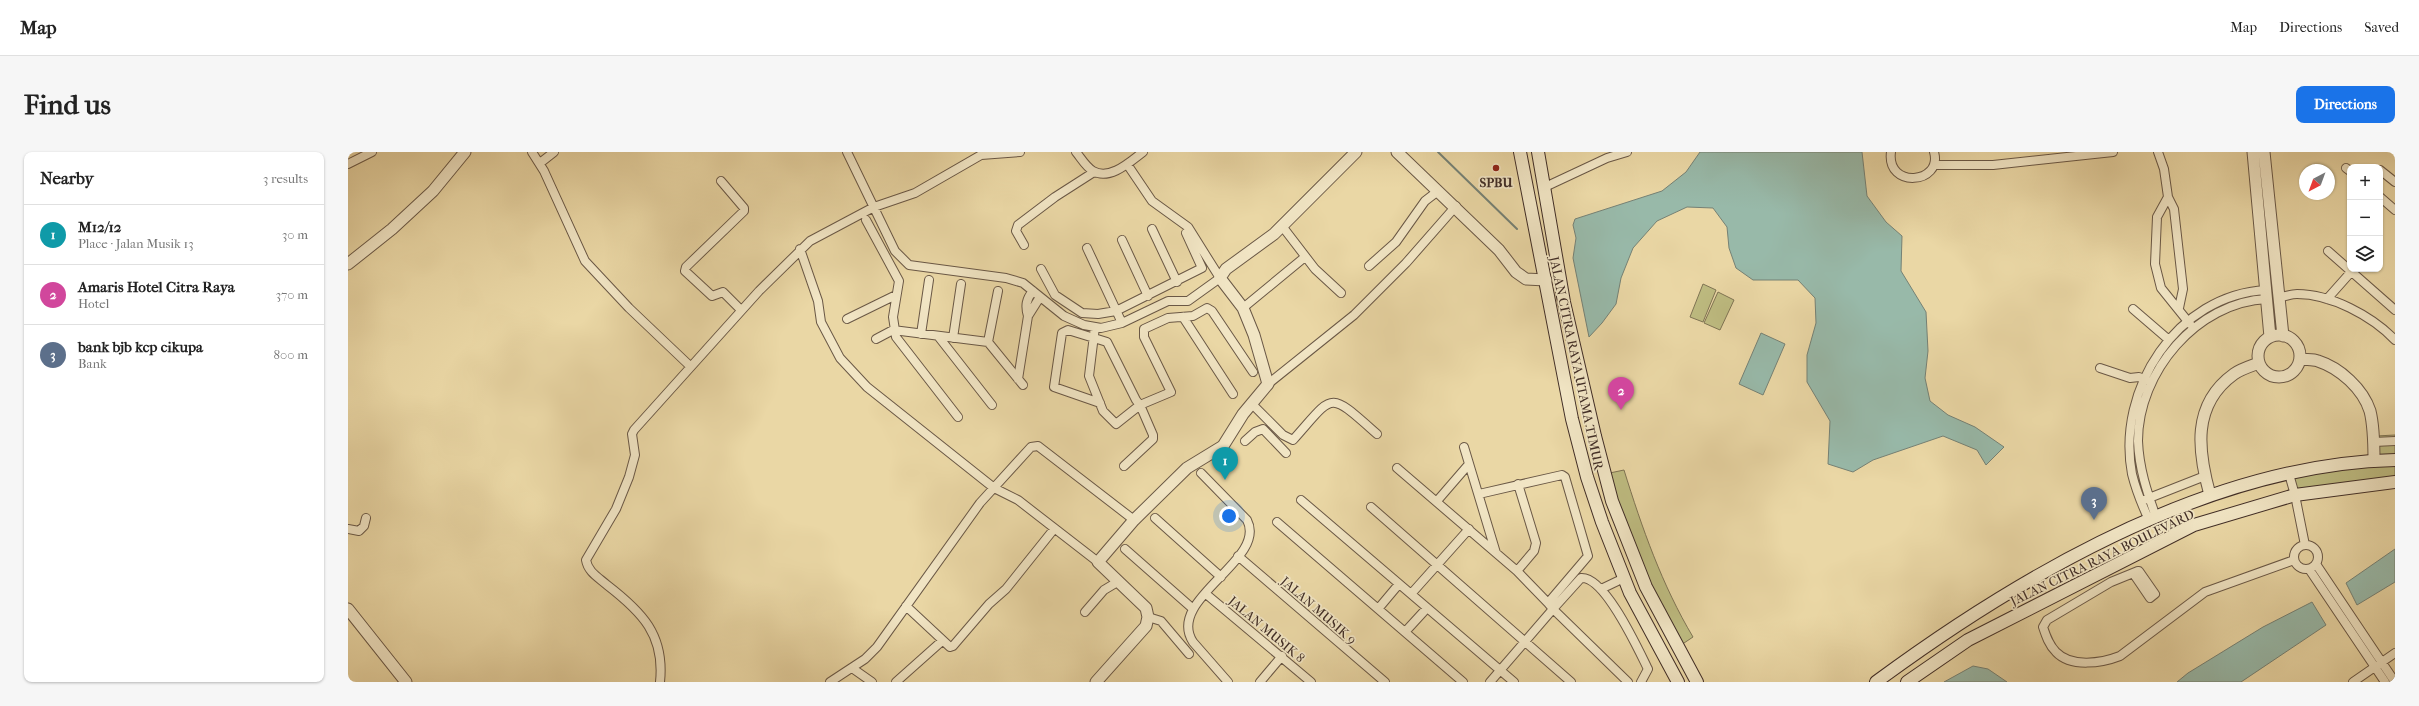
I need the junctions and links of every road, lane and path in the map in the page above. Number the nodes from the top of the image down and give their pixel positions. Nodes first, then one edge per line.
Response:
1 (372, 152) edge
2 (465, 152) edge
3 (532, 152) edge
4 (554, 152) edge
5 (847, 152) edge
6 (1020, 152) edge
7 (1076, 152) edge
8 (1143, 152) edge
9 (1356, 152) edge
10 (1397, 152) edge
11 (1520, 152) edge
12 (1538, 152) edge
13 (1627, 152) edge
14 (1891, 152) edge
15 (1934, 152) edge
16 (2113, 152) edge
17 (2253, 152) edge
18 (2264, 152) edge
19 (2162, 154) edge
20 (1611, 155) edge
21 (540, 163) junction
22 (348, 164) edge
23 (1127, 164) junction
24 (1934, 165) junction
25 (1094, 172) junction
26 (2383, 172) edge
27 (721, 181) dead end
28 (2395, 182) edge
29 (1545, 187) junction
30 (1438, 191) junction
31 (2168, 197) junction
32 (2383, 200) edge
33 (1456, 206) junction
34 (874, 207) junction
35 (2395, 210) edge
36 (866, 220) dead end
37 (1282, 226) junction
38 (1152, 229) dead end
39 (1186, 232) dead end
40 (1122, 240) dead end
41 (1024, 245) dead end
42 (1087, 248) dead end
43 (800, 249) junction
44 (2328, 251) dead end
45 (1305, 257) junction
46 (348, 264) edge
47 (1370, 266) dead end
48 (2347, 268) edge
49 (1040, 269) dead end
50 (2351, 272) joint
51 (1220, 278) junction
52 (929, 280) dead end
53 (1546, 280) junction
54 (1177, 282) junction
55 (961, 284) dead end
56 (998, 290) dead end
57 (1341, 293) dead end
58 (2278, 293) junction
59 (1036, 294) junction
60 (896, 295) junction
61 (2266, 295) junction
62 (1148, 296) junction
63 (2327, 300) junction
64 (1243, 308) junction
65 (2132, 308) dead end
66 (2179, 308) junction
67 (742, 310) junction
68 (2395, 310) edge
69 (1116, 311) junction
70 (1183, 317) junction
71 (847, 319) dead end
72 (2187, 321) junction
73 (1122, 323) junction
74 (1095, 327) junction
75 (2194, 329) junction
76 (893, 330) junction
77 (921, 334) junction
78 (938, 336) junction
79 (2283, 336) junction
80 (2270, 337) junction
81 (2394, 337) edge
82 (953, 338) junction
83 (1094, 338) junction
84 (876, 339) dead end
85 (2169, 340) junction
86 (988, 342) junction
87 (2300, 359) junction
88 (2259, 363) junction
89 (690, 366) junction
90 (2100, 368) dead end
91 (1252, 372) dead end
92 (2143, 378) junction
93 (2152, 382) junction
94 (1268, 384) junction
95 (1584, 384) junction
96 (1568, 387) junction
97 (1233, 394) dead end
98 (1100, 403) junction
99 (1251, 403) junction
100 (992, 405) dead end
101 (1140, 405) junction
102 (958, 417) dead end
103 (1233, 429) junction
104 (1377, 434) dead end
105 (2395, 441) edge
106 (2374, 442) junction
107 (1464, 447) dead end
108 (1286, 453) dead end
109 (2395, 460) edge
110 (2374, 461) junction
111 (1469, 464) junction
112 (1124, 466) dead end
113 (1397, 468) dead end
114 (1201, 473) dead end
115 (2289, 474) junction
116 (2205, 476) junction
117 (2395, 482) edge
118 (1518, 484) junction
119 (994, 488) junction
120 (1479, 494) junction
121 (2210, 495) junction
122 (2295, 495) junction
123 (2149, 498) junction
124 (1301, 500) dead end
125 (1437, 501) junction
126 (2138, 502) junction
127 (1371, 507) dead end
128 (366, 518) dead end
129 (1155, 518) dead end
130 (2152, 519) junction
131 (1134, 520) junction
132 (1277, 522) dead end
133 (1054, 528) junction
134 (348, 529) edge
135 (1469, 529) junction
136 (2305, 545) junction
137 (1125, 549) dead end
138 (1496, 554) junction
139 (1238, 556) junction
140 (2294, 560) junction
141 (1098, 562) junction
142 (1437, 565) junction
143 (2312, 567) junction
144 (1517, 571) junction
145 (2133, 574) dead end
146 (1221, 577) junction
147 (1624, 578) junction
148 (1119, 581) junction
149 (1399, 584) junction
150 (1601, 589) junction
151 (1206, 594) junction
152 (1411, 594) junction
153 (906, 606) junction
154 (1551, 606) junction
155 (1192, 608) junction
156 (1427, 608) junction
157 (348, 609) edge
158 (1378, 609) junction
159 (1085, 612) dead end
160 (1148, 617) junction
161 (1405, 632) junction
162 (942, 641) junction
163 (1525, 642) junction
164 (2395, 653) edge
165 (1189, 654) dead end
166 (1282, 656) junction
167 (2378, 664) junction
168 (852, 668) junction
169 (1500, 670) junction
170 (406, 682) edge
171 (660, 682) edge
172 (830, 682) edge
173 (872, 682) edge
174 (896, 682) edge
175 (1096, 682) edge
176 (1228, 682) edge
177 (1260, 682) edge
178 (1311, 682) edge
179 (1385, 682) edge
180 (1463, 682) edge
181 (1490, 682) edge
182 (1514, 682) edge
183 (1571, 682) edge
184 (1628, 682) edge
185 (1641, 682) edge
186 (1678, 682) edge
187 (1697, 682) edge
188 (1876, 682) edge
189 (1908, 682) edge
190 (2353, 682) edge
191 (2385, 682) edge
192 (2395, 682) edge

1 - 22 street
2 - 46 street
3 - 21 street
4 - 21 street
5 - 34 street
6 - 34 street
7 - 25 street
8 - 23 street
9 - 37 street
10 - 30 street
11 - 53 main road, JALAN CITRA RAYA UTAMA TIMUR
12 - 29 main road, JALAN CITRA RAYA UTAMA TIMUR
13 - 20 street
14 - 24 street
15 - 24 street
16 - 24 street
17 - 61 street
18 - 58 street
19 - 31 street
20 - 29 street
21 - 89 street
23 - 25 street
23 - 51 street
25 - 41 street
26 - 28 street
27 - 67 street
29 - 95 main road, JALAN CITRA RAYA UTAMA TIMUR
30 - 33 street
30 - 47 street
31 - 66 street
31 - 66 street
32 - 35 street
33 - 53 street
33 - 94 street
34 - 43 street
34 - 59 street
36 - 60 street
37 - 45 street
37 - 51 street
38 - 54 street
39 - 54 street
40 - 62 street
42 - 69 street
43 - 67 street
43 - 119 street
44 - 48 street
45 - 57 street
45 - 64 street
49 - 69 street
50 - 63 street
50 - 68 street
51 - 64 street
51 - 73 street
52 - 77 street
53 - 96 main road, JALAN CITRA RAYA UTAMA TIMUR
54 - 62 street
55 - 82 street
56 - 86 street
58 - 63 street
58 - 79 street
59 - 74 street
59 - 86 street
60 - 71 street
60 - 76 street
61 - 72 street
61 - 75 street
61 - 80 street
62 - 69 street
63 - 81 street
64 - 94 street
65 - 85 street
66 - 72 street
67 - 89 street
69 - 73 street
70 - 91 street
70 - 97 street
70 - 101 street
72 - 75 street
72 - 85 street
73 - 74 street
74 - 83 street
75 - 93 street
76 - 77 street
76 - 84 street
76 - 102 street
77 - 78 street
78 - 82 street
78 - 100 street
79 - 80 street
79 - 87 street
80 - 88 street
82 - 86 street
83 - 98 street
83 - 98 street
83 - 101 street
85 - 92 street
87 - 88 street
87 - 106 street
88 - 116 street
89 - 171 street
90 - 92 street
92 - 93 street
92 - 126 street
93 - 123 street
94 - 99 street
95 - 96 main road
95 - 187 main road, JALAN CITRA RAYA UTAMA TIMUR
96 - 147 main road, JALAN CITRA RAYA UTAMA TIMUR
98 - 101 street
99 - 103 street
99 - 104 street
101 - 112 street
103 - 108 street
103 - 131 street
105 - 106 street
106 - 110 street
107 - 111 street
109 - 110 main road, JALAN CITRA RAYA BOULEVARD
110 - 115 main road, JALAN CITRA RAYA BOULEVARD
111 - 120 street
111 - 125 street
113 - 125 street
114 - 139 street
115 - 121 main road, JALAN CITRA RAYA BOULEVARD
115 - 122 street
116 - 121 street
116 - 123 street
117 - 122 main road, JALAN CITRA RAYA BOULEVARD
118 - 120 street
118 - 144 street
118 - 154 street
119 - 131 street
119 - 133 street
119 - 153 street
120 - 138 street
121 - 130 main road, JALAN CITRA RAYA BOULEVARD
122 - 136 street
122 - 189 main road, JALAN CITRA RAYA BOULEVARD
123 - 126 street
123 - 130 street
124 - 149 street
125 - 135 street
126 - 130 street
127 - 142 street
128 - 134 street
129 - 146 street
130 - 188 main road, JALAN CITRA RAYA BOULEVARD
131 - 141 street
132 - 158 street
133 - 141 street
133 - 162 street
135 - 138 street
135 - 142 street
136 - 140 street
136 - 143 street
137 - 155 street
138 - 144 street
139 - 146 street
139 - 179 street, JALAN MUSIK 9
140 - 143 street
140 - 145 street
141 - 148 street
142 - 152 street
142 - 163 street
143 - 167 street
144 - 154 street
146 - 151 street
147 - 150 street
147 - 186 main road, JALAN CITRA RAYA UTAMA TIMUR
148 - 159 street
148 - 160 street
149 - 152 street
149 - 158 street
150 - 154 street
150 - 185 street
151 - 155 street
151 - 166 street, JALAN MUSIK 8
152 - 156 street
153 - 162 street
153 - 168 street
154 - 163 street
154 - 184 street
155 - 176 street
156 - 161 street
156 - 169 street
157 - 170 street
158 - 161 street
160 - 165 street
160 - 175 street
161 - 180 street
162 - 174 street
163 - 169 street
163 - 183 street
164 - 167 street
166 - 177 street
166 - 178 street, JALAN MUSIK 8
167 - 190 street
167 - 191 street
167 - 192 street
168 - 172 street
168 - 173 street
169 - 181 street
169 - 182 street

